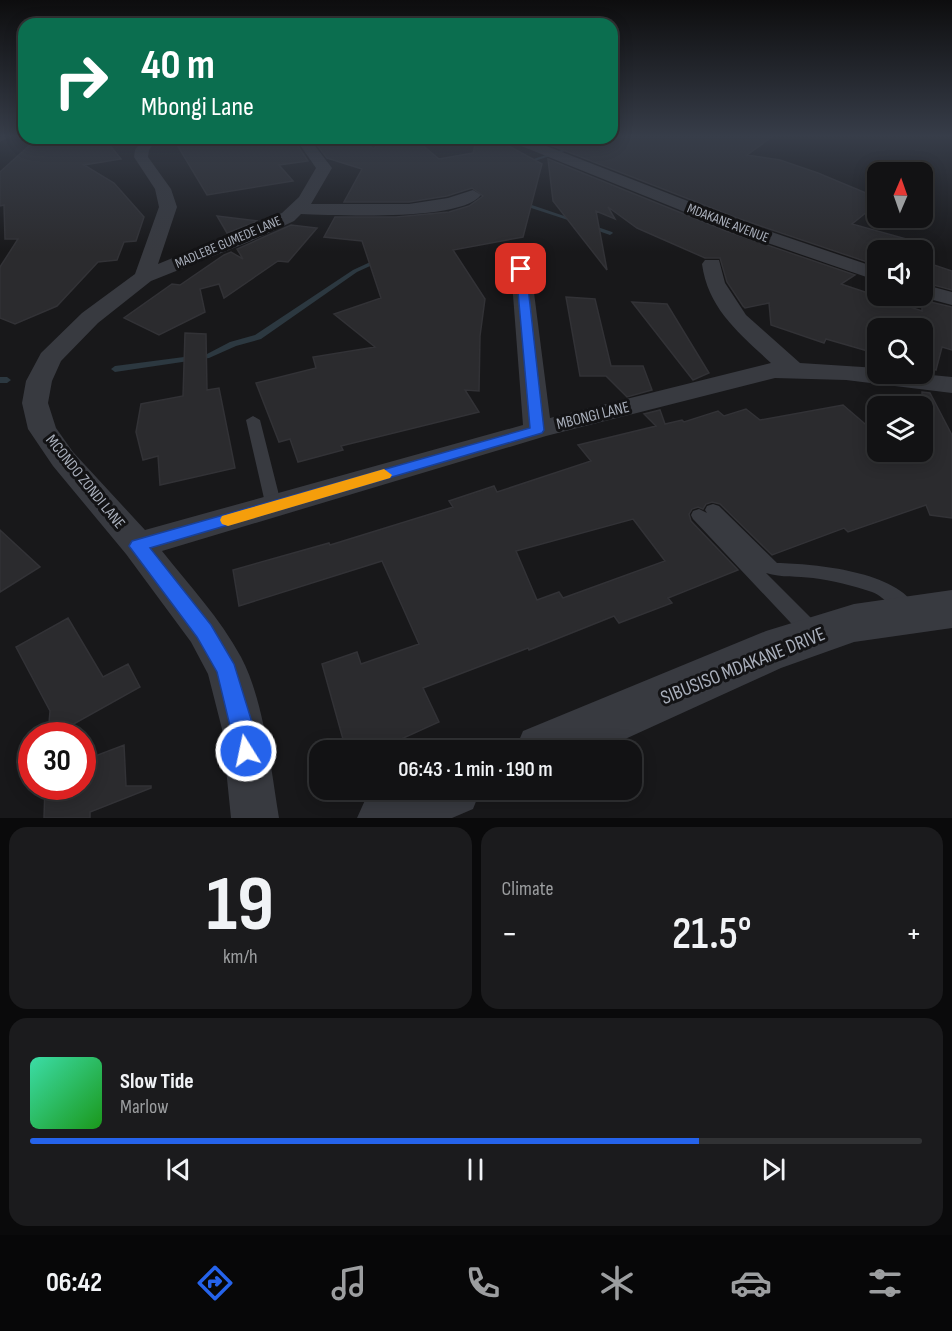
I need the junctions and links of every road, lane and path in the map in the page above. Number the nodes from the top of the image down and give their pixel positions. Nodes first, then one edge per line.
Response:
1 (153, 175) edge
2 (322, 175) edge
3 (608, 175) edge
4 (473, 195) dead end
5 (298, 208) junction
6 (712, 264) dead end
7 (521, 269) dead end
8 (867, 271) edge
9 (144, 277) junction
10 (933, 293) edge
11 (952, 299) edge
12 (793, 370) junction
13 (952, 385) edge
14 (253, 420) dead end
15 (537, 430) junction
16 (274, 507) junction
17 (138, 546) junction
18 (933, 612) edge
19 (816, 635) junction
20 (565, 740) edge
21 (428, 800) edge
22 (255, 818) edge
23 (386, 818) edge

1 - 9 street
2 - 5 street, MADLEBE GUMEDE LANE
3 - 8 street, MDAKANE AVENUE
4 - 5 street
5 - 9 street, MADLEBE GUMEDE LANE
6 - 12 street
7 - 15 street
9 - 17 street, MCONDO ZONDI LANE
10 - 11 street
12 - 13 street, MBONGI LANE
12 - 15 street, MBONGI LANE
14 - 16 lane
15 - 16 street, MBONGI LANE
16 - 17 street, MBONGI LANE
17 - 22 street, MCONDO ZONDI LANE
18 - 19 street, SIBUSISO MDAKANE DRIVE
18 - 19 lane
19 - 20 street, SIBUSISO MDAKANE DRIVE
21 - 23 street

